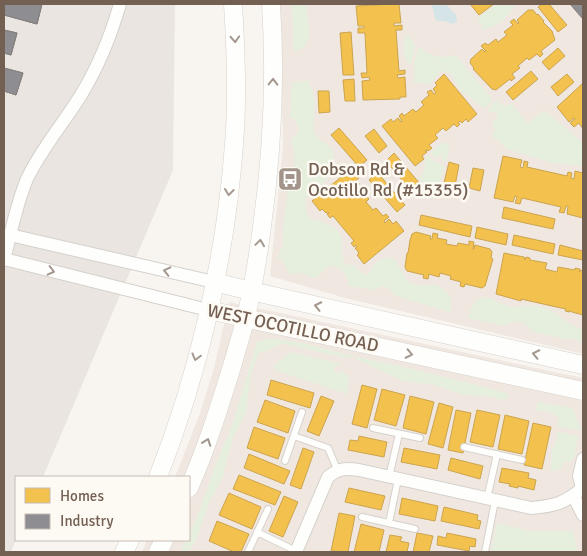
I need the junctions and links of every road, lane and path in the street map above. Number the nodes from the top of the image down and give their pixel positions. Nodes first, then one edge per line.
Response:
1 (120, 4) edge
2 (233, 4) edge
3 (271, 4) edge
4 (10, 235) junction
5 (4, 260) edge
6 (214, 282) junction
7 (251, 291) junction
8 (208, 310) junction
9 (246, 318) junction
10 (583, 365) edge
11 (583, 391) edge
12 (302, 412) dead end
13 (373, 428) dead end
14 (399, 434) junction
15 (294, 436) junction
16 (420, 438) dead end
17 (464, 447) dead end
18 (497, 454) junction
19 (583, 459) edge
20 (522, 460) dead end
21 (285, 461) dead end
22 (337, 470) junction
23 (158, 476) edge
24 (394, 478) junction
25 (190, 486) edge
26 (580, 491) edge
27 (491, 500) junction
28 (268, 508) dead end
29 (583, 515) edge
30 (362, 517) dead end
31 (389, 523) junction
32 (415, 530) dead end
33 (257, 532) junction
34 (248, 552) edge
35 (296, 552) edge
36 (485, 552) edge

1 - 4 street
2 -> 6 main road
7 -> 3 main road
4 - 5 street
6 -> 4 street, WEST OCOTILLO ROAD
5 -> 8 street, WEST OCOTILLO ROAD
6 - 7 main road, WEST OCOTILLO ROAD
6 - 8 main road
7 - 9 main road
10 -> 7 main road, WEST OCOTILLO ROAD
8 - 9 main road, WEST OCOTILLO ROAD
8 -> 23 main road
9 -> 11 main road, WEST OCOTILLO ROAD
25 -> 9 main road
12 - 15 lane
13 - 14 lane
14 - 16 lane
14 - 24 lane
15 - 21 lane
15 - 22 lane
17 - 18 lane
18 - 20 lane
18 - 27 lane
19 - 26 street
22 - 24 street
22 - 35 street
24 - 27 street
24 - 31 lane
26 - 27 street
26 - 29 street
27 - 36 lane
28 - 33 lane
30 - 31 lane
31 - 32 lane
33 - 34 lane
33 - 35 lane

